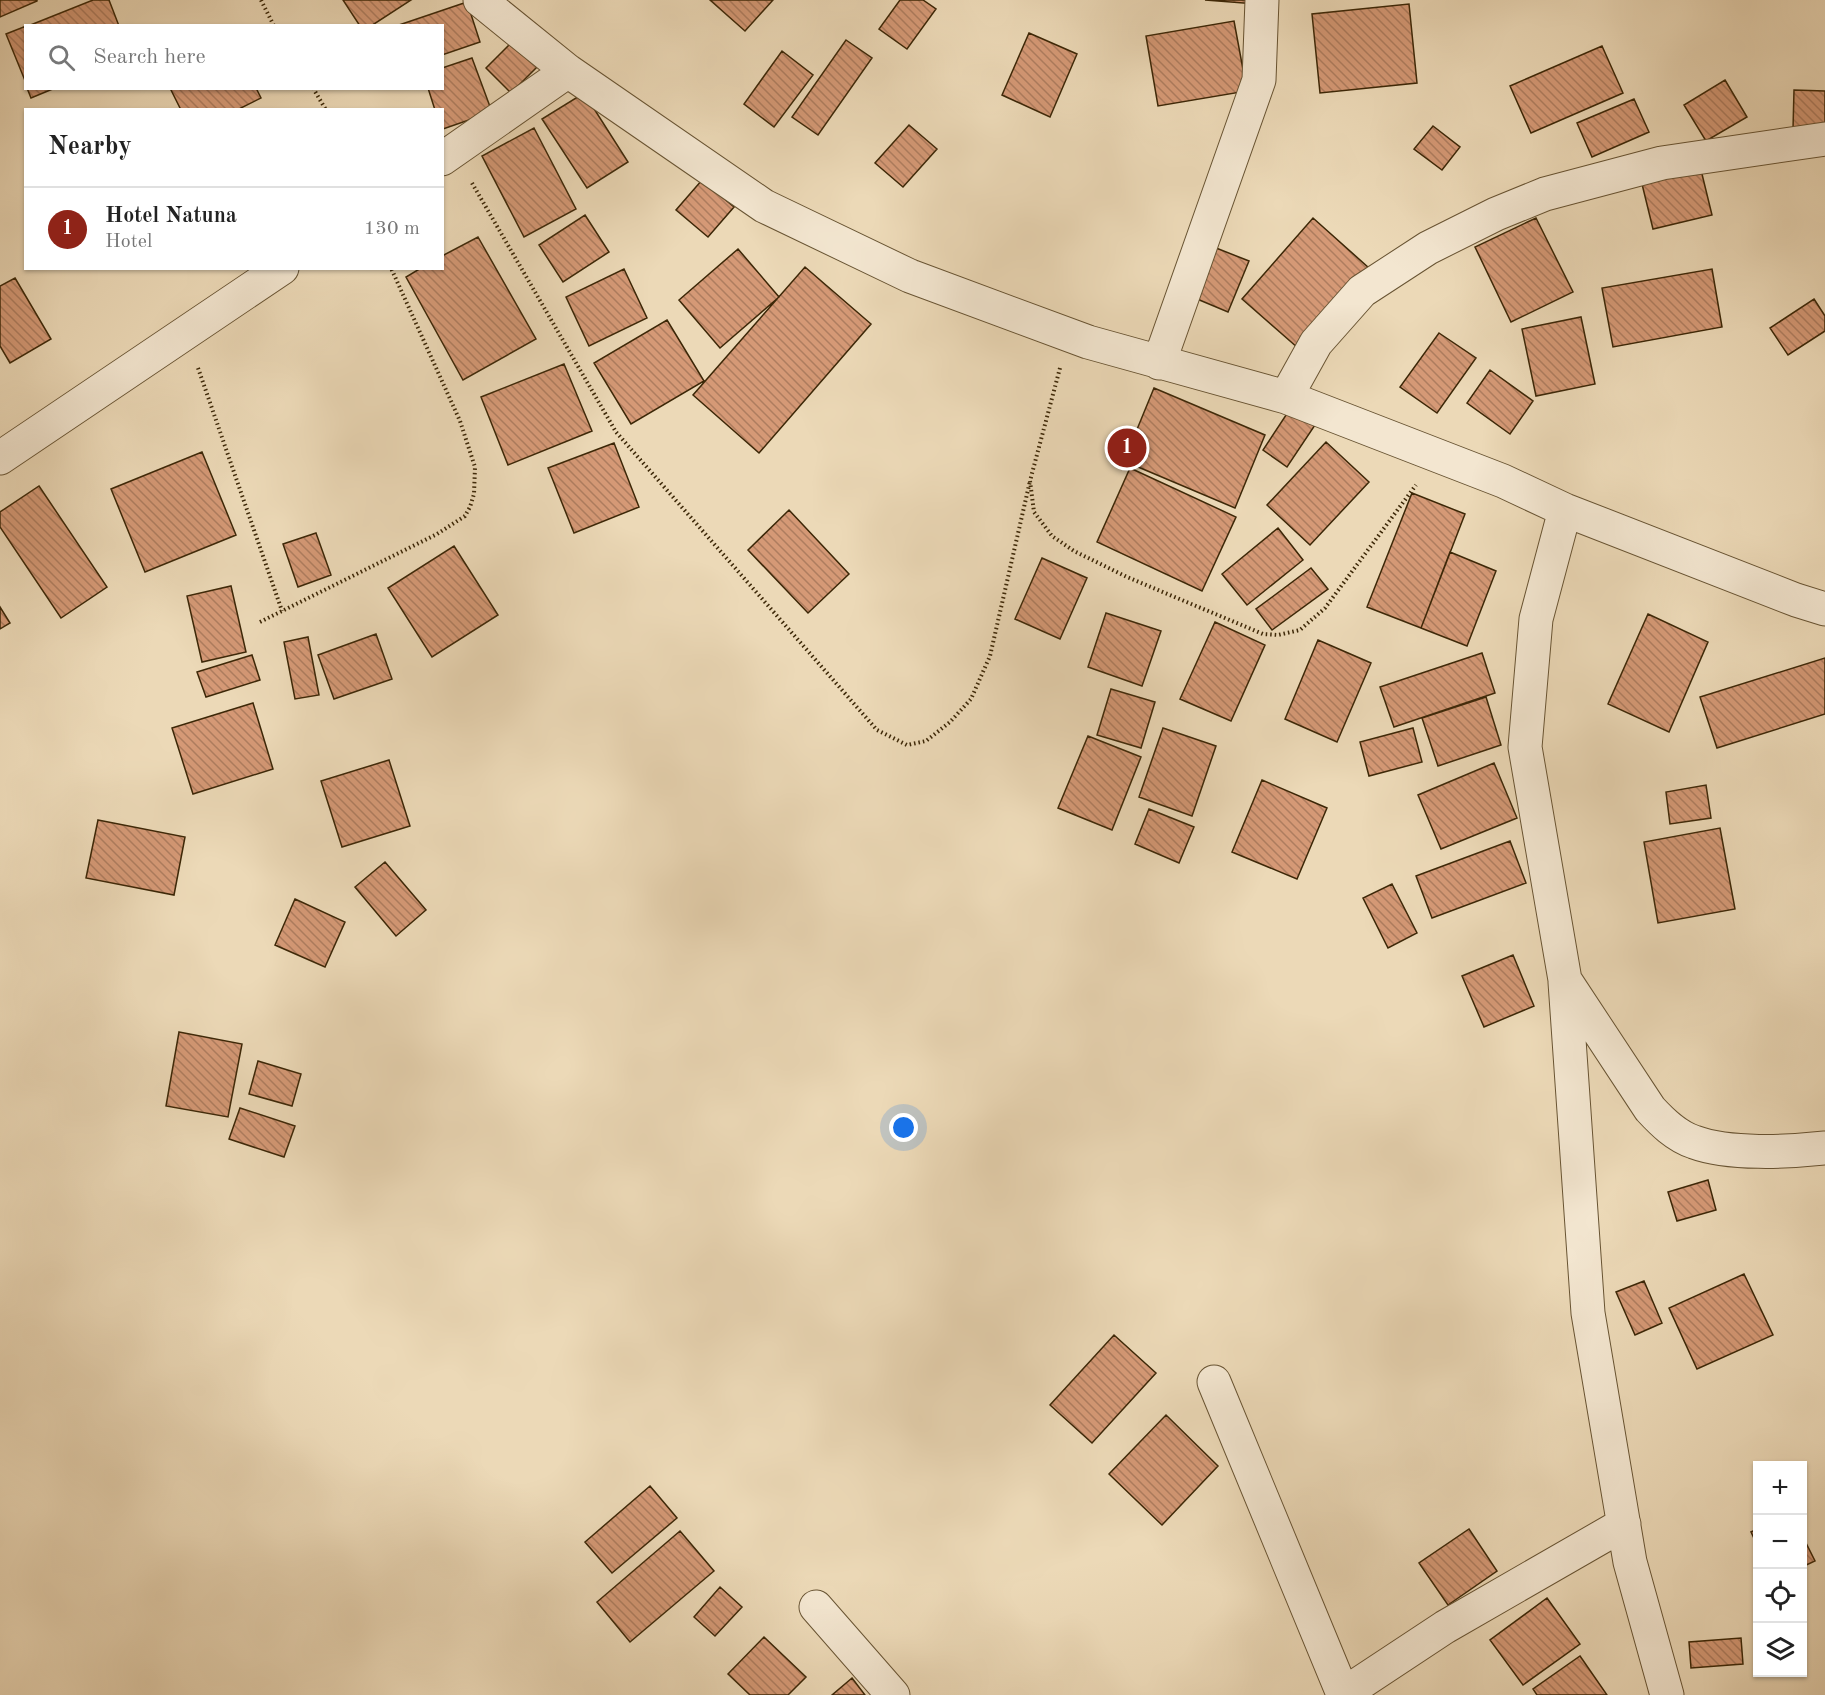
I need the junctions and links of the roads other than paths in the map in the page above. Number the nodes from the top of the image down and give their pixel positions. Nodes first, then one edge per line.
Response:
1 (480, 0) edge
2 (1262, 0) edge
3 (567, 71) junction
4 (1825, 139) edge
5 (448, 155) edge
6 (279, 270) edge
7 (1159, 363) junction
8 (1286, 397) junction
9 (0, 458) edge
10 (1565, 510) junction
11 (1825, 609) edge
12 (1565, 980) junction
13 (1825, 1148) edge
14 (1214, 1382) dead end
15 (1624, 1524) junction
16 (816, 1607) dead end
17 (1657, 1660) junction
18 (893, 1695) edge
19 (1343, 1695) edge
20 (1642, 1695) edge
21 (1667, 1695) edge

1 - 3 street
2 - 7 street
3 - 5 street
3 - 7 street
4 - 8 street
6 - 9 street
7 - 8 street
8 - 10 street
10 - 11 street
10 - 12 street
12 - 13 street
12 - 15 street
14 - 19 street
15 - 17 street
15 - 19 street
16 - 18 street
17 - 20 street
17 - 21 street

